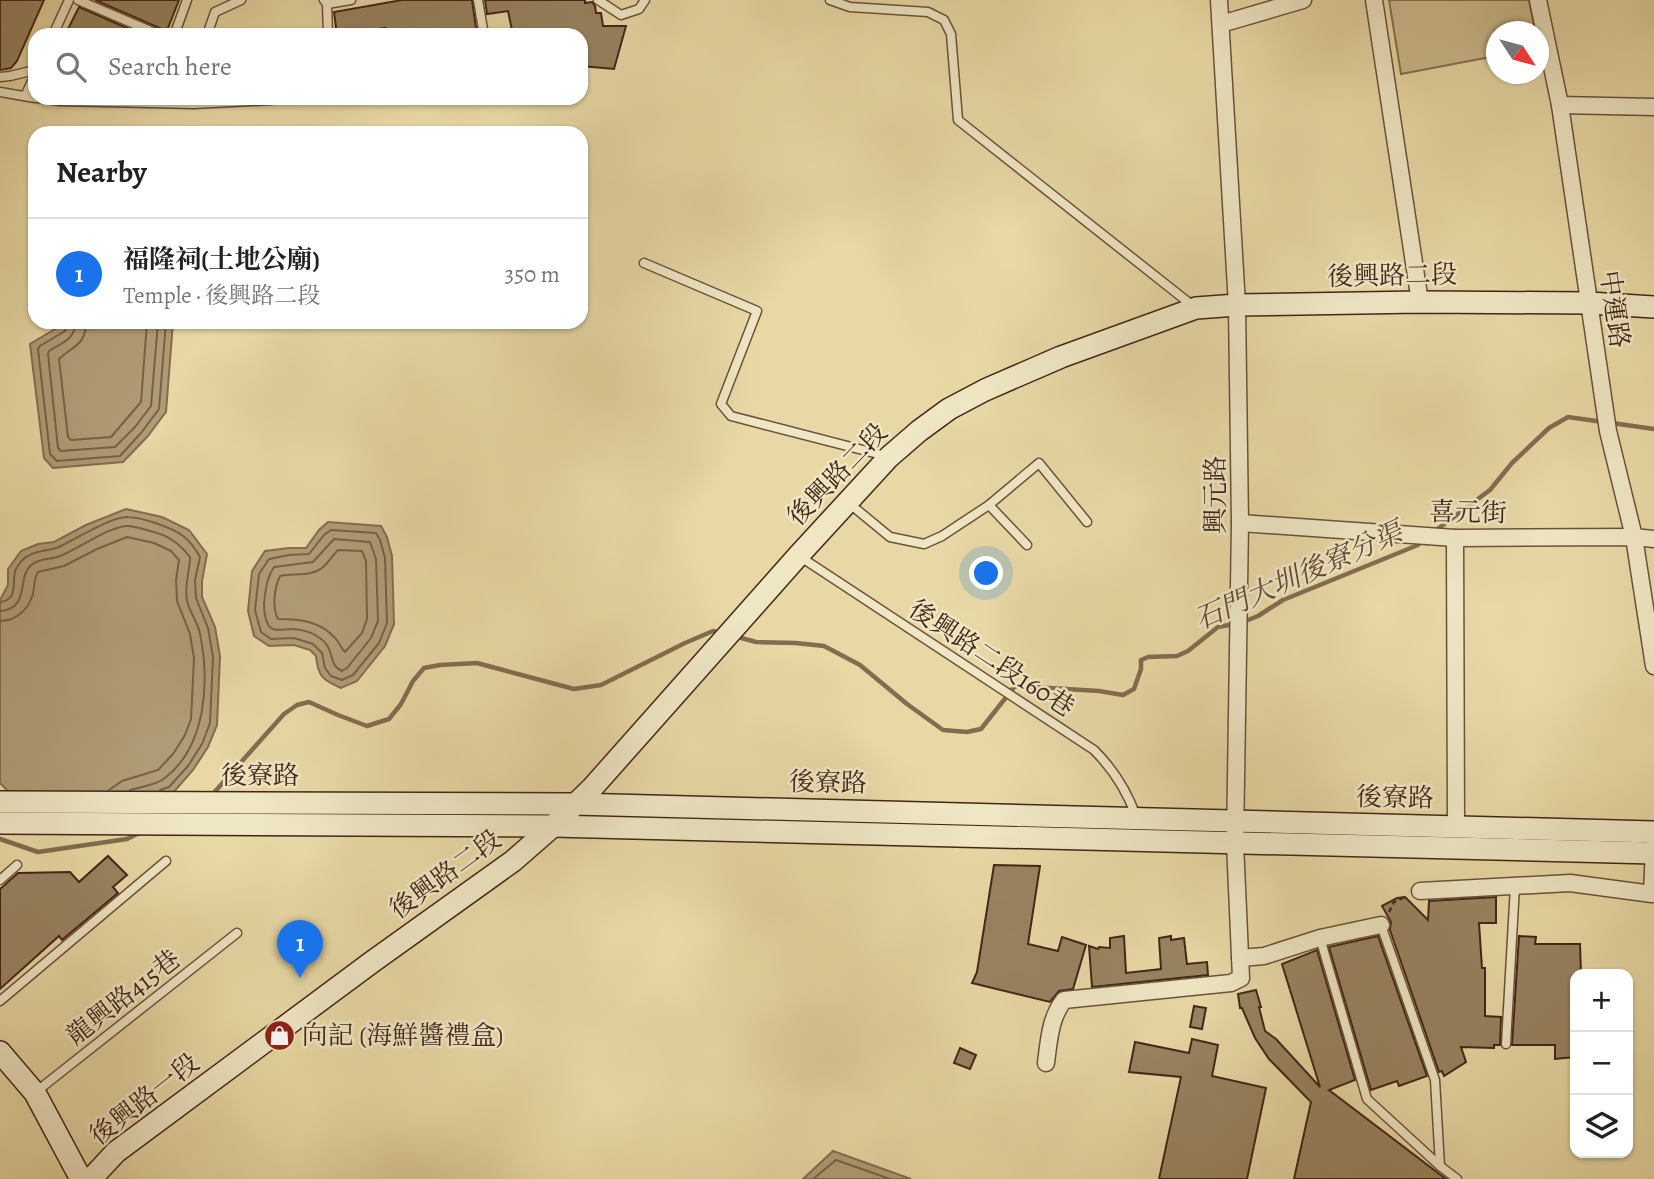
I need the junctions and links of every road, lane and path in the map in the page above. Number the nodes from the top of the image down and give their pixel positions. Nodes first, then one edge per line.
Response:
1 (69, 0) edge
2 (78, 0) edge
3 (187, 0) edge
4 (241, 0) edge
5 (351, 0) edge
6 (478, 0) edge
7 (598, 0) edge
8 (645, 0) edge
9 (830, 0) edge
10 (1219, 0) edge
11 (1303, 0) edge
12 (1374, 0) edge
13 (1538, 0) edge
14 (325, 2) edge
15 (1221, 24) junction
16 (56, 28) edge
17 (144, 28) edge
18 (177, 28) edge
19 (209, 28) edge
20 (327, 28) edge
21 (483, 28) edge
22 (28, 73) edge
23 (0, 77) edge
24 (28, 89) edge
25 (0, 92) edge
26 (25, 96) junction
27 (28, 97) edge
28 (1560, 106) junction
29 (1654, 107) edge
30 (644, 263) dead end
31 (1420, 302) junction
32 (1589, 303) junction
33 (1237, 305) junction
34 (1654, 307) edge
35 (1196, 308) junction
36 (888, 457) junction
37 (848, 502) junction
38 (989, 505) junction
39 (1087, 522) dead end
40 (1240, 523) junction
41 (1634, 537) junction
42 (1455, 538) junction
43 (1654, 539) edge
44 (1027, 545) dead end
45 (798, 556) junction
46 (1654, 666) edge
47 (0, 802) edge
48 (575, 804) junction
49 (1137, 818) junction
50 (1236, 821) junction
51 (0, 823) edge
52 (553, 826) junction
53 (1456, 827) junction
54 (1654, 832) edge
55 (1235, 843) junction
56 (1654, 847) edge
57 (1654, 853) edge
58 (166, 860) dead end
59 (17, 865) dead end
60 (0, 880) edge
61 (1515, 886) junction
62 (1420, 891) joint
63 (1381, 925) junction
64 (237, 933) dead end
65 (1320, 938) junction
66 (1240, 958) junction
67 (0, 1001) edge
68 (1506, 1044) dead end
69 (0, 1052) edge
70 (1046, 1063) dead end
71 (234, 1064) joint
72 (35, 1093) junction
73 (1440, 1166) junction
74 (81, 1179) edge
75 (92, 1179) edge
76 (1457, 1179) edge

1 - 16 lane
2 - 17 lane
3 - 18 lane
4 - 19 lane
5 - 14 lane
6 - 21 lane
7 - 8 lane
9 - 35 lane
10 - 15 street, 興元路
11 - 15 street
12 - 31 street
13 - 28 street, 中運路
14 - 20 lane
15 - 33 street, 興元路
22 - 23 lane
24 - 26 lane
25 - 26 lane
26 - 27 lane
28 - 29 street
28 - 32 street, 中運路
30 - 36 lane
31 - 32 street, 後興路二段
31 - 33 street, 後興路二段
32 - 34 street, 後興路二段
32 - 41 street, 中運路
33 - 35 street, 後興路二段
33 - 40 street, 興元路
35 - 36 street, 後興路二段
36 - 37 street, 後興路二段
37 - 38 lane
37 - 45 street, 後興路二段
38 - 39 lane
38 - 44 lane
40 - 42 street, 喜元街
40 - 50 street, 興元路
41 - 42 street, 喜元街
41 - 43 street, 喜元街
41 - 46 street, 中運路
42 - 53 street
45 - 48 street, 後興路二段
45 - 49 lane, 後興路二段160巷
47 - 48 street, 後寮路
48 - 49 street, 後寮路
48 - 52 street, 後興路二段
49 - 50 street, 後寮路
50 - 53 street, 後寮路
50 - 55 street, 興元路
51 - 52 street, 後寮路
52 - 55 street, 後寮路
52 - 71 street, 後興路二段
53 - 54 street, 後寮路
55 - 57 street, 後寮路
55 - 66 street, 興元路
56 - 57 street
57 - 61 street
58 - 67 lane
59 - 60 lane
61 - 62 street
61 - 68 lane
62 - 63 path
63 - 65 street
63 - 73 lane
64 - 72 lane, 龍興路415巷
65 - 66 street
65 - 73 lane
66 - 70 street, 興元路
69 - 72 street
71 - 75 street, 後興路一段
72 - 74 street
73 - 76 lane

